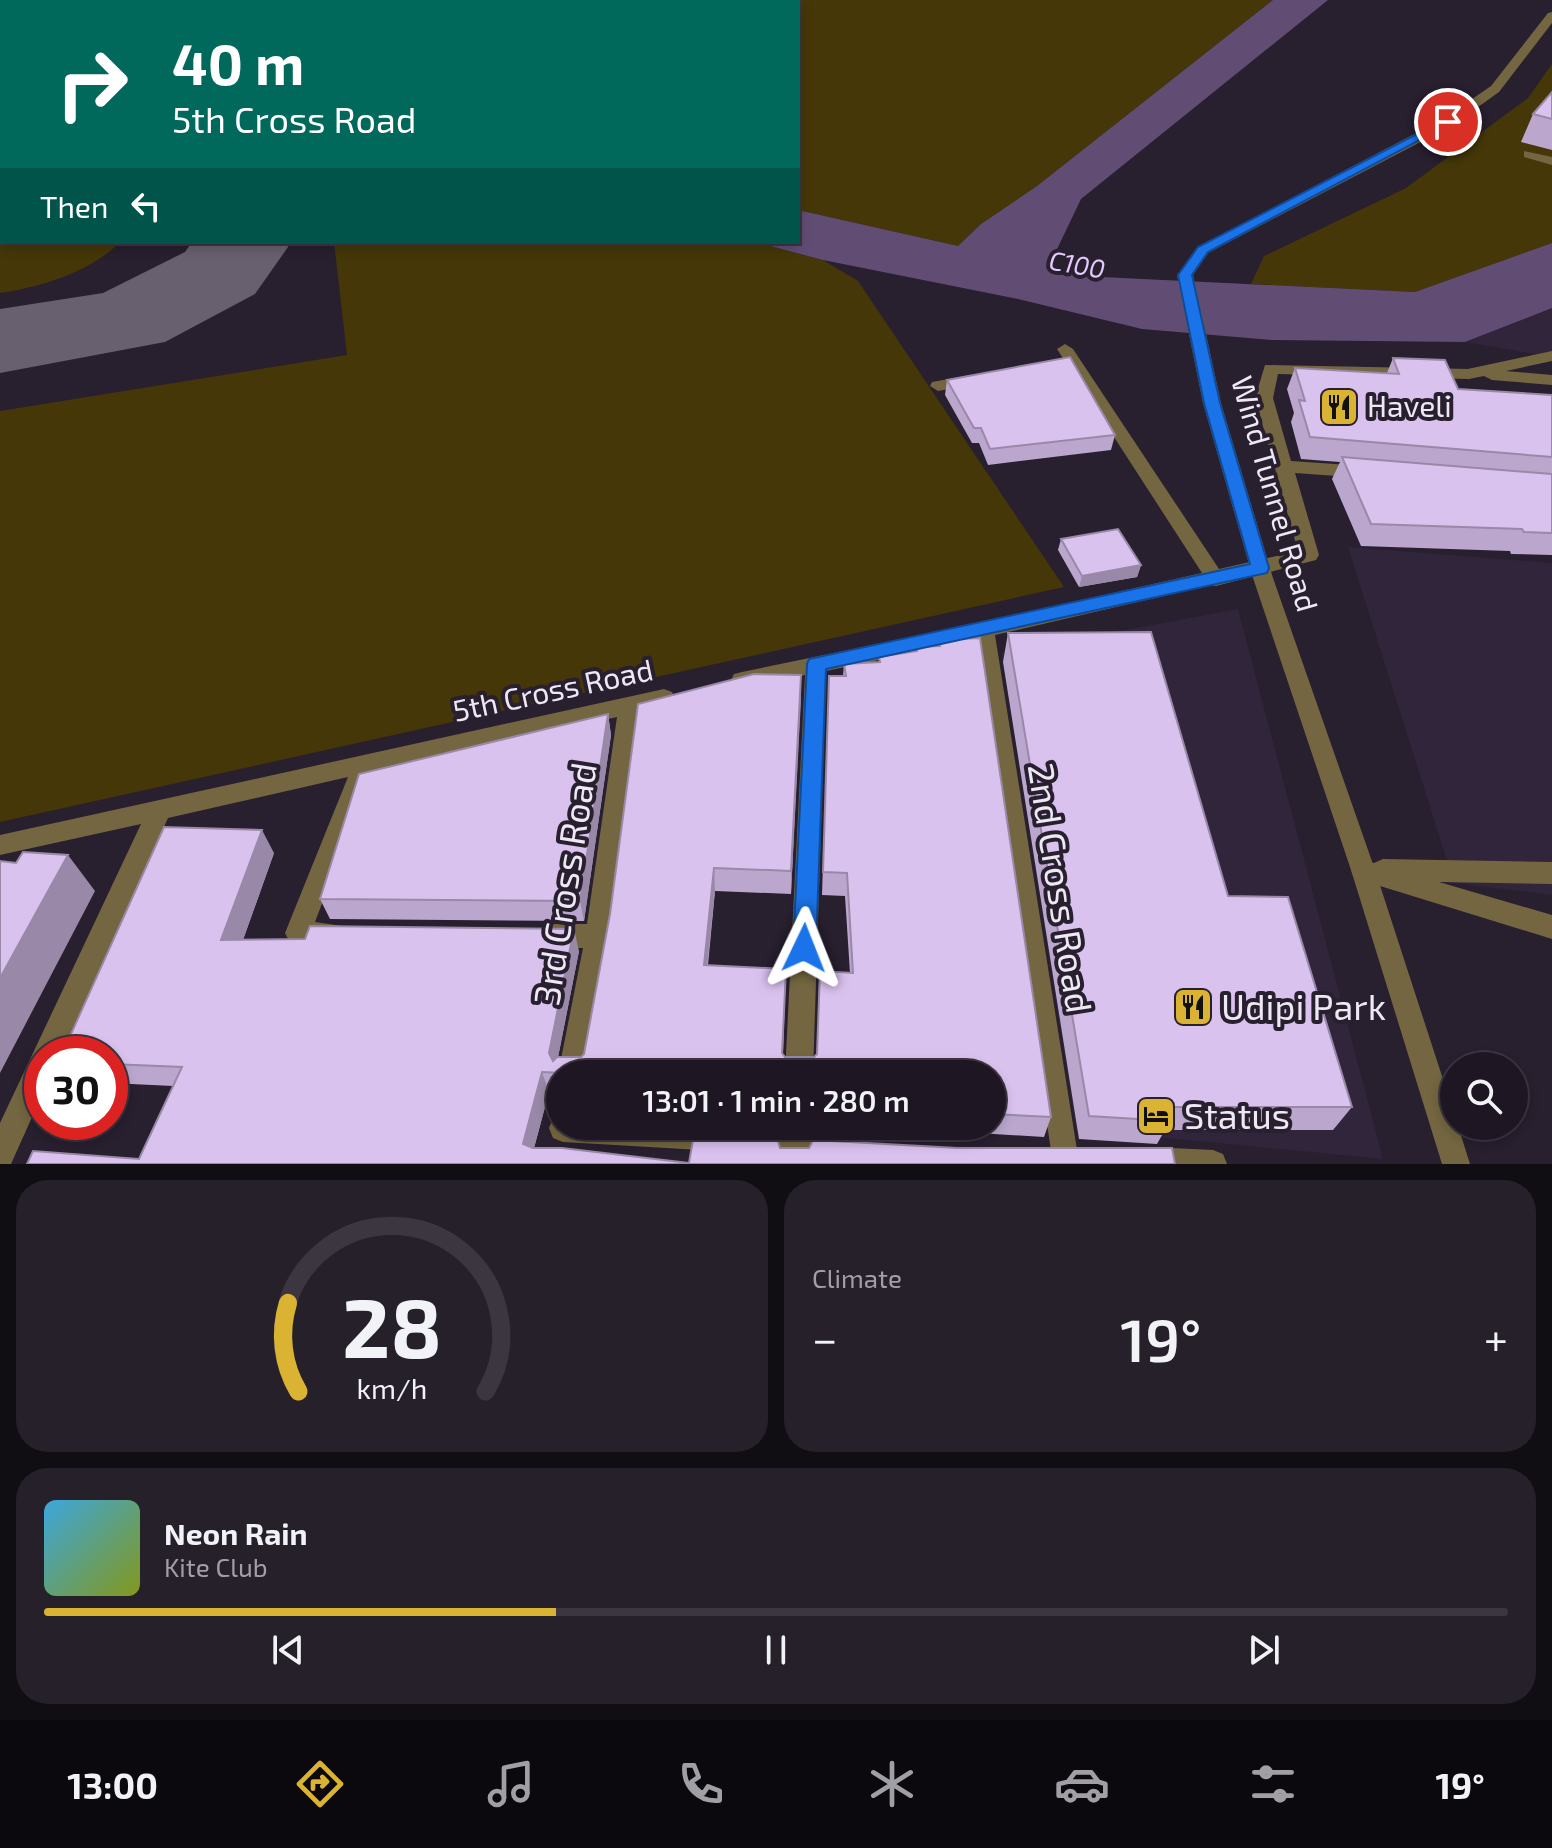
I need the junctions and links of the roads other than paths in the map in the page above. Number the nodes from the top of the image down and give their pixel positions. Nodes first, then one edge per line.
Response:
1 (1552, 15) edge
2 (1529, 154) dead end
3 (1552, 161) edge
4 (1552, 356) edge
5 (1066, 358) edge
6 (1469, 374) junction
7 (983, 378) edge
8 (1552, 380) edge
9 (938, 386) dead end
10 (1284, 466) junction
11 (1378, 474) edge
12 (1260, 568) junction
13 (1216, 579) junction
14 (984, 630) junction
15 (816, 664) junction
16 (723, 685) edge
17 (692, 691) edge
18 (630, 705) junction
19 (366, 762) junction
20 (160, 809) junction
21 (0, 845) edge
22 (1363, 870) junction
23 (1552, 873) edge
24 (1552, 927) edge
25 (361, 934) edge
26 (519, 936) edge
27 (598, 936) junction
28 (55, 1036) edge
29 (575, 1060) edge
30 (800, 1060) edge
31 (24, 1103) edge
32 (678, 1140) edge
33 (796, 1144) edge
34 (859, 1145) edge
35 (0, 1155) edge
36 (1094, 1158) edge
37 (1123, 1159) edge
38 (1213, 1164) edge
39 (1456, 1164) edge

1 - 12 street, Wind Tunnel Road
2 - 3 street
4 - 6 street
5 - 13 street
6 - 8 street
6 - 10 street
7 - 9 street
10 - 11 street
10 - 12 street
12 - 13 street
12 - 22 street, Wind Tunnel Road
13 - 14 street
14 - 15 street
14 - 36 street, 2nd Cross Road
15 - 16 street
15 - 30 street
17 - 18 street, 5th Cross Road
18 - 19 street, 5th Cross Road
18 - 27 street, 3rd Cross Road
19 - 20 street, 5th Cross Road
19 - 25 street
20 - 21 street, 5th Cross Road
20 - 28 street
22 - 23 street
22 - 24 street
22 - 39 street, Wind Tunnel Road
26 - 27 street
27 - 29 street, 3rd Cross Road
31 - 35 street
32 - 33 street
33 - 34 street
37 - 38 street

